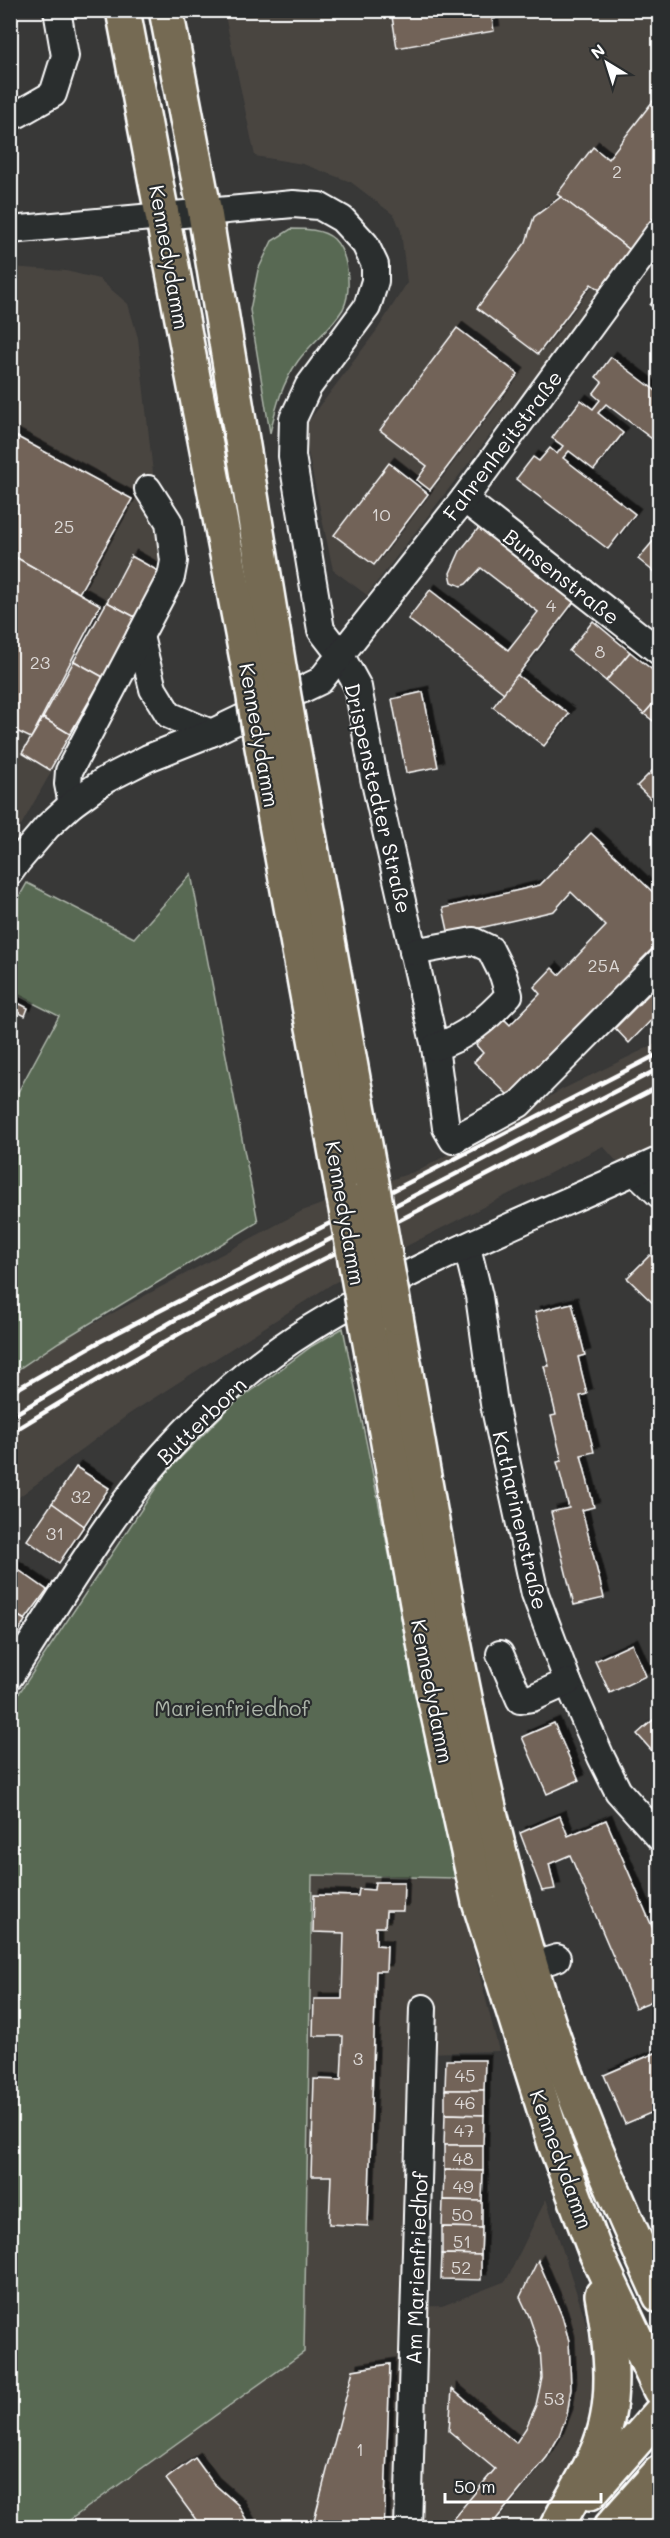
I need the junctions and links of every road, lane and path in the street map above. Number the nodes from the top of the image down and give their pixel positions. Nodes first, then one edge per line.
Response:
1 (57, 10) edge
2 (123, 10) edge
3 (166, 10) edge
4 (10, 115) edge
5 (205, 213) junction
6 (163, 217) junction
7 (10, 230) edge
8 (660, 231) edge
9 (148, 489) dead end
10 (464, 499) junction
11 (140, 636) junction
12 (660, 652) edge
13 (341, 656) junction
14 (267, 685) junction
15 (275, 730) junction
16 (211, 733) junction
17 (72, 804) junction
18 (10, 872) edge
19 (413, 952) junction
20 (660, 962) edge
21 (435, 1047) junction
22 (660, 1160) edge
23 (635, 1171) junction
24 (660, 1195) edge
25 (466, 1247) junction
26 (382, 1325) junction
27 (500, 1654) dead end
28 (10, 1676) edge
29 (568, 1682) junction
30 (660, 1838) edge
31 (530, 1966) junction
32 (423, 2008) dead end
33 (595, 2252) junction
34 (660, 2296) edge
35 (660, 2390) edge
36 (660, 2413) edge
37 (660, 2472) edge
38 (660, 2519) edge
39 (408, 2528) edge
40 (556, 2528) edge
41 (561, 2528) edge
42 (610, 2528) edge
43 (640, 2528) edge

1 - 4 street
2 - 6 main road, Kennedydamm
3 - 5 main road, Kennedydamm
5 - 6 street, Drispenstedter Straße
5 - 13 street, Drispenstedter Straße
5 - 14 main road, Kennedydamm
6 - 7 street, Drispenstedter Straße
6 - 14 main road, Kennedydamm
8 - 10 street, Fahrenheitstraße
9 - 11 street
10 - 12 street, Bunsenstraße
10 - 13 street, Fahrenheitstraße
11 - 16 street
11 - 17 street
13 - 16 street, Fahrenheitstraße
13 - 19 street, Drispenstedter Straße
14 - 15 main road, Kennedydamm, bridge
15 - 26 main road, Kennedydamm, bridge
15 - 26 main road, Kennedydamm, bridge
16 - 17 street, Fahrenheitstraße
17 - 18 street, Fahrenheitstraße
19 - 21 street, Drispenstedter Straße
19 - 21 street
20 - 21 street, Drispenstedter Straße
22 - 23 street, Butterborn
23 - 24 street
23 - 25 street, Butterborn
25 - 28 street, Butterborn
25 - 29 street, Katharinenstraße
26 - 31 main road, Kennedydamm
27 - 29 street
29 - 30 street, Katharinenstraße
31 - 33 main road, Kennedydamm
31 - 34 main road, Kennedydamm
32 - 39 street, Am Marienfriedhof
33 - 35 main road, Kennedydamm
33 - 40 main road
36 - 41 main road
37 - 42 main road
38 - 43 main road

